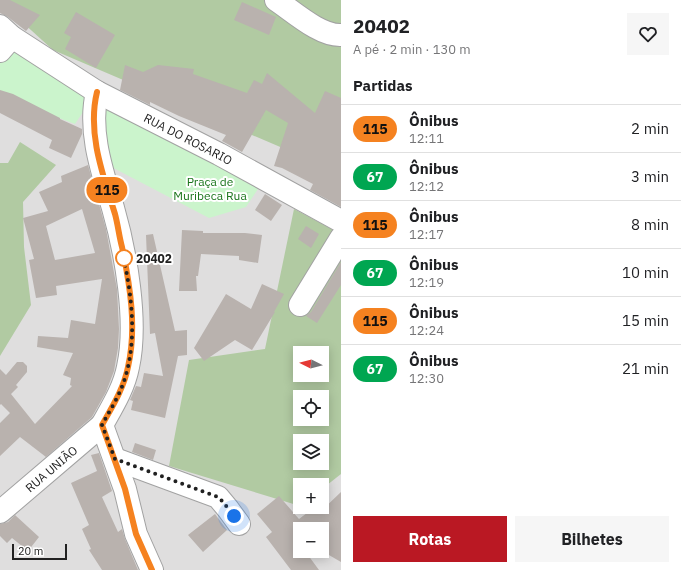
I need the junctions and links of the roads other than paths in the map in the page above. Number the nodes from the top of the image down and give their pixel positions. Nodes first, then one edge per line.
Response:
1 (276, 0) edge
2 (341, 35) edge
3 (4, 38) edge
4 (97, 92) junction
5 (341, 221) edge
6 (341, 238) edge
7 (300, 305) dead end
8 (102, 425) junction
9 (115, 459) junction
10 (0, 512) edge
11 (239, 524) dead end
12 (152, 570) edge

1 - 2 street
3 - 4 street, RUA DO ROSARIO
4 - 5 street, RUA DO ROSARIO
4 - 8 street
6 - 7 street
8 - 9 street
8 - 10 street, RUA UNIÃO
9 - 11 street
9 - 12 street

